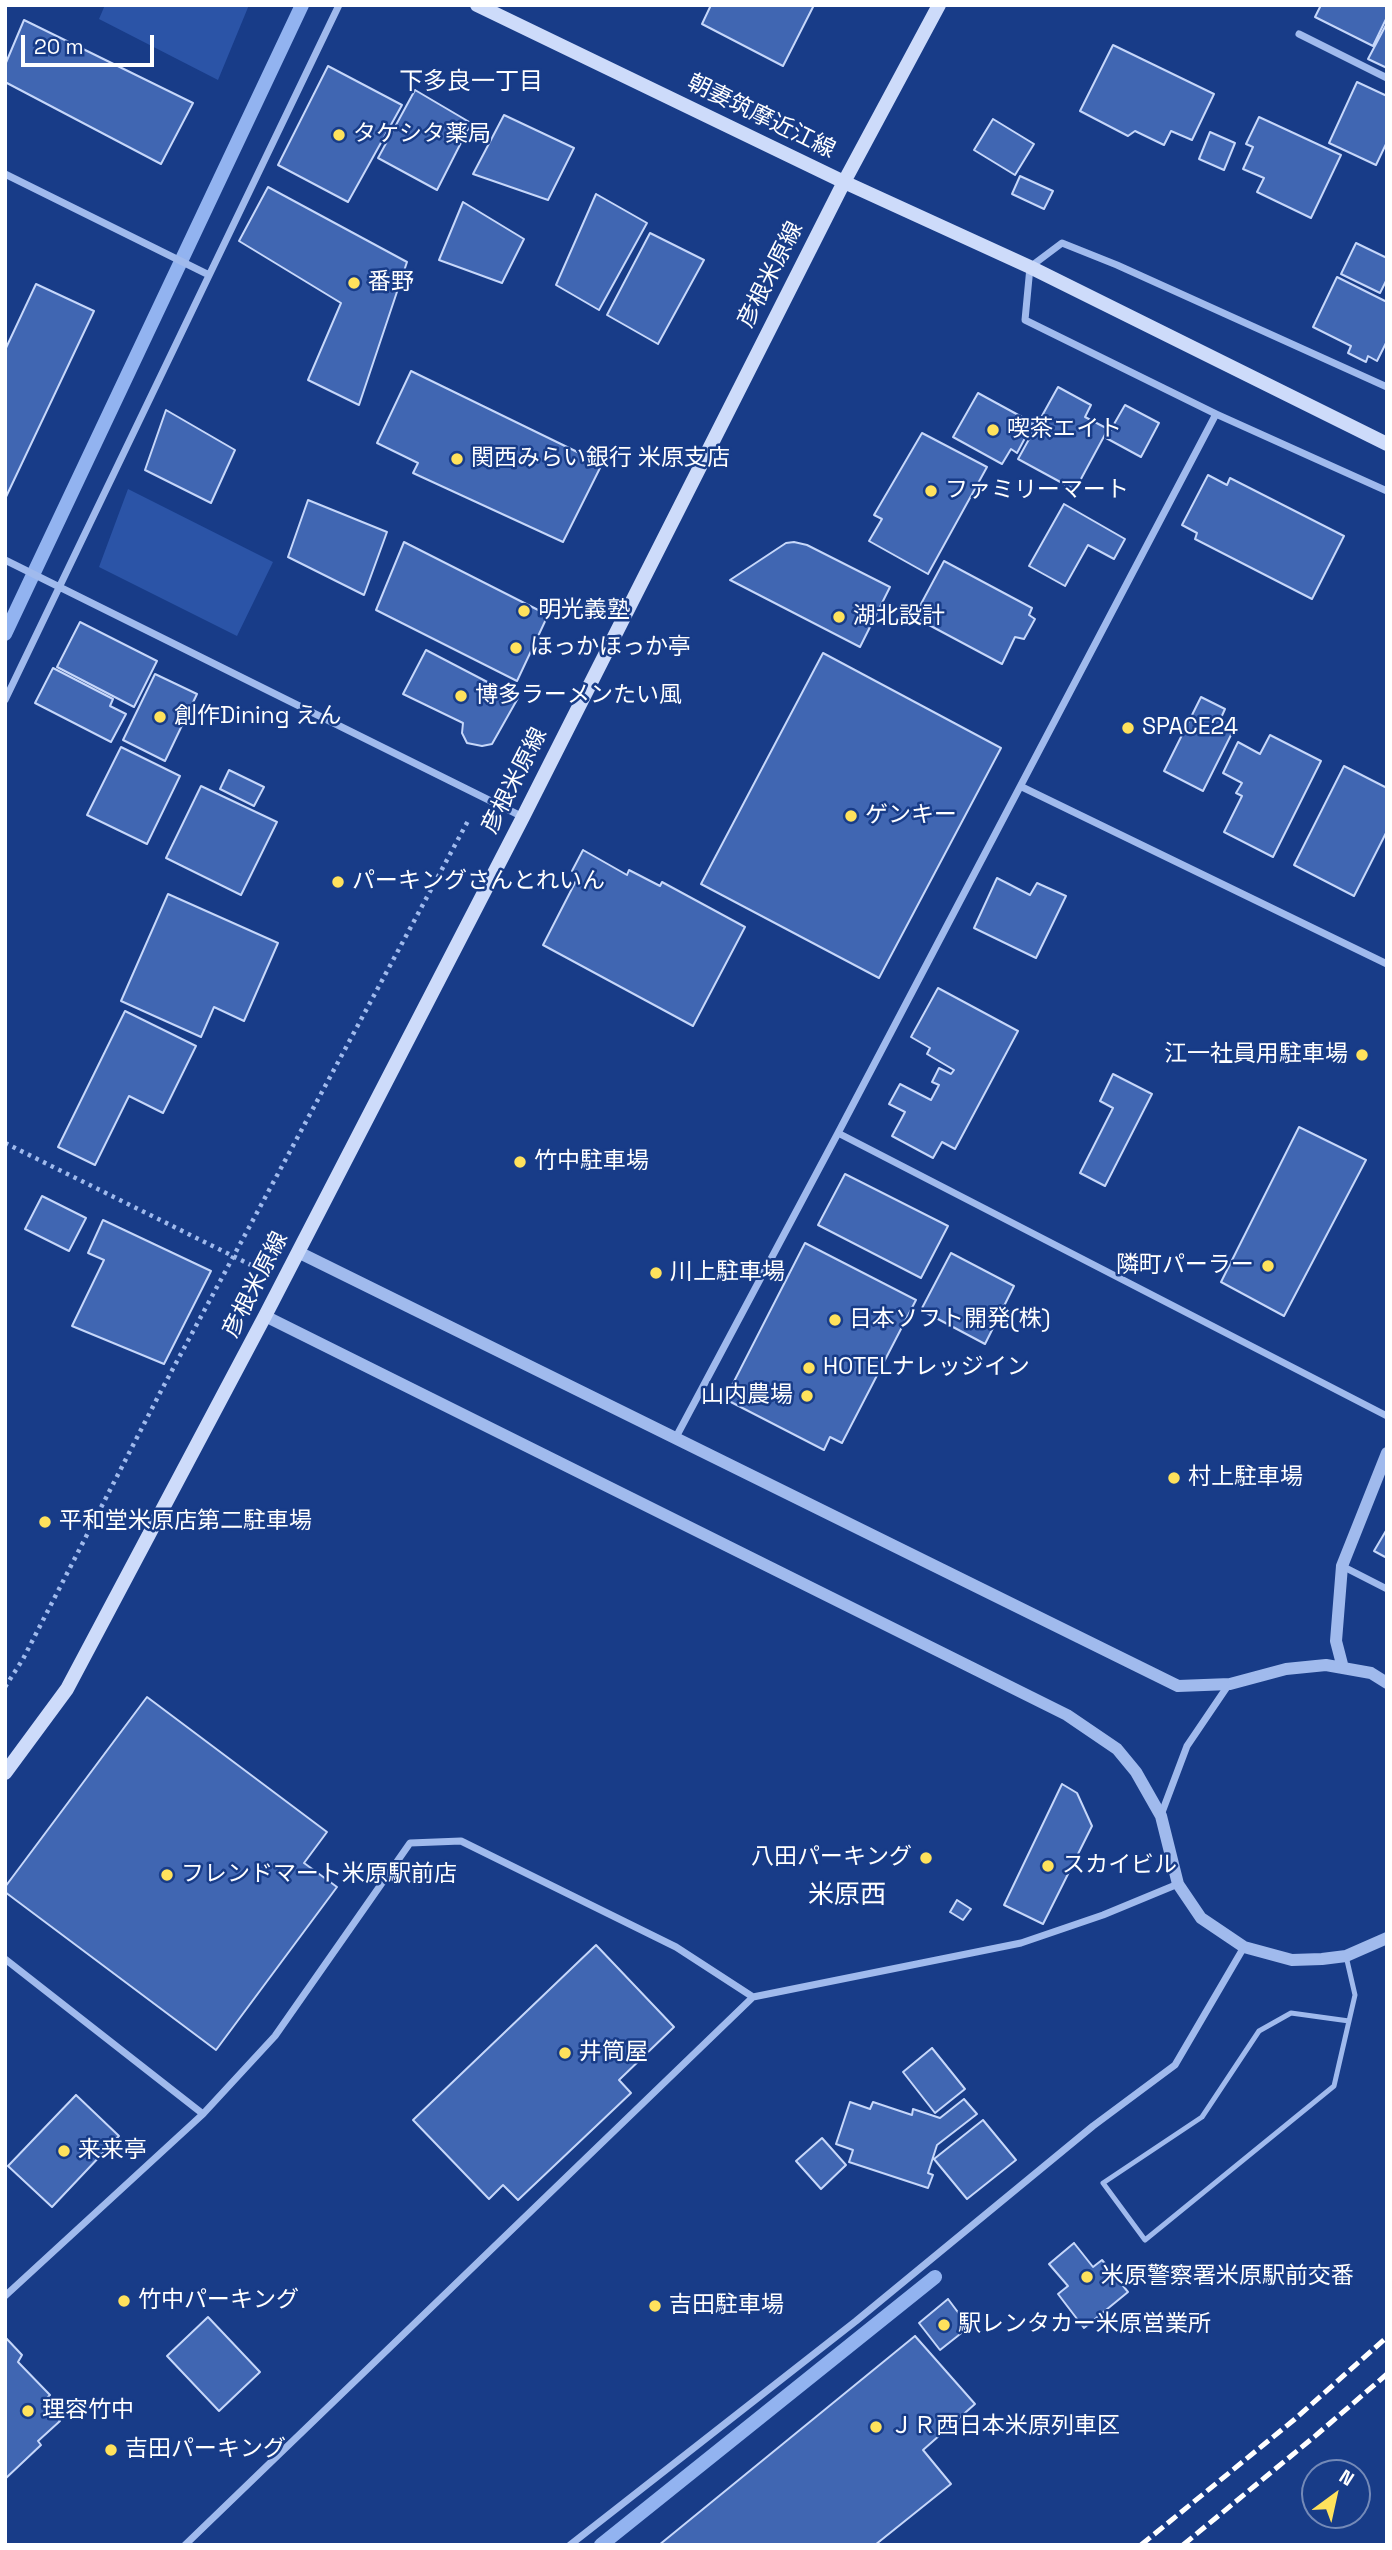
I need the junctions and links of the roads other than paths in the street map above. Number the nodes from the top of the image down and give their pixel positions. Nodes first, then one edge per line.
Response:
1 (339, 5) edge
2 (477, 5) edge
3 (939, 5) edge
4 (1299, 34) dead end
5 (1387, 78) edge
6 (5, 174) edge
7 (844, 182) junction
8 (1030, 267) junction
9 (209, 275) junction
10 (1387, 387) edge
11 (1216, 414) junction
12 (1387, 444) edge
13 (1387, 491) edge
14 (5, 560) edge
15 (59, 588) junction
16 (5, 700) edge
17 (1022, 787) junction
18 (523, 817) junction
19 (1387, 964) edge
20 (838, 1133) junction
21 (298, 1252) junction
22 (265, 1316) junction
23 (1387, 1416) edge
24 (675, 1440) junction
25 (1387, 1453) edge
26 (1342, 1566) junction
27 (1387, 1589) edge
28 (1343, 1668) junction
29 (1387, 1683) edge
30 (1230, 1684) junction
31 (5, 1773) edge
32 (1160, 1816) junction
33 (1178, 1884) junction
34 (1387, 1938) edge
35 (1244, 1947) junction
36 (1346, 1956) junction
37 (5, 1959) edge
38 (753, 1997) junction
39 (1349, 2021) junction
40 (203, 2114) junction
41 (5, 2296) edge
42 (185, 2545) edge
43 (570, 2545) edge

1 - 9 street
2 - 7 main road, 朝妻筑摩近江線
3 - 7 main road, 朝妻筑摩近江線
4 - 5 street
6 - 9 street
7 - 8 main road
7 - 18 main road, 彦根米原線
8 - 10 street
8 - 11 street
8 - 12 main road
9 - 15 street
11 - 13 street
11 - 17 street
14 - 15 street
15 - 16 street
15 - 18 street
17 - 19 street
17 - 20 street
18 - 21 main road, 彦根米原線
20 - 23 street
20 - 24 street
21 - 22 main road, 彦根米原線
21 - 24 street
22 - 31 main road, 彦根米原線
22 - 32 street
24 - 30 street
25 - 26 street
26 - 27 street
26 - 28 street
28 - 29 street
28 - 30 street
30 - 32 street
32 - 33 street
33 - 35 street
33 - 38 street
34 - 36 street
35 - 36 street
35 - 43 street
36 - 39 lane
37 - 40 street
38 - 40 street
38 - 42 street
39 - 39 lane
40 - 41 street

